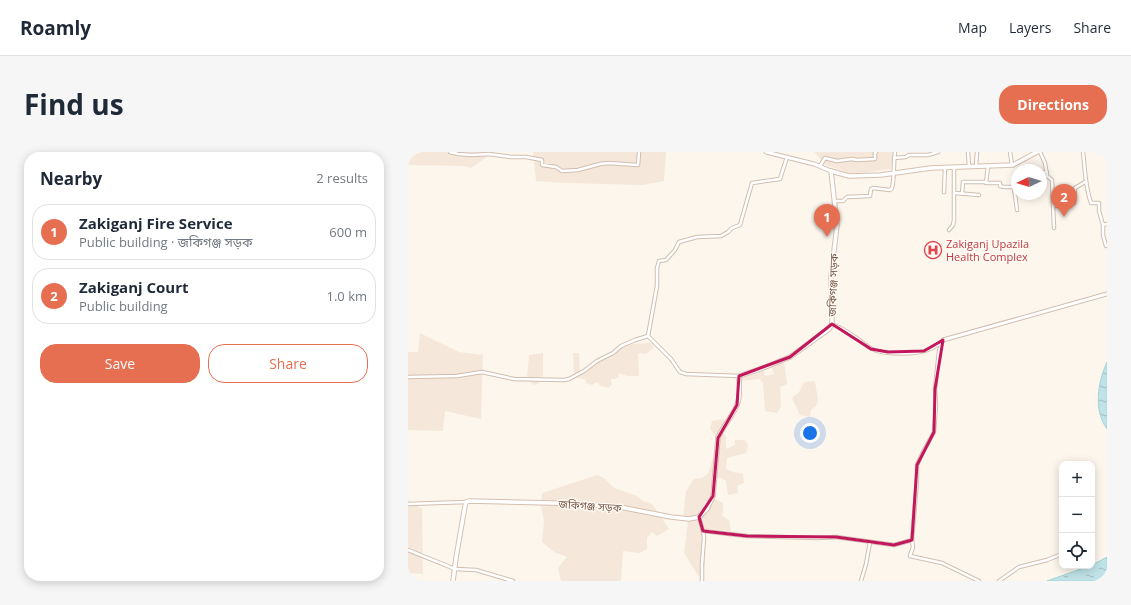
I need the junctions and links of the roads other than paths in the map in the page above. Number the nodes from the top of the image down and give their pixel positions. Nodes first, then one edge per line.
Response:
1 (450, 152) edge
2 (639, 152) edge
3 (766, 152) edge
4 (876, 152) edge
5 (895, 152) edge
6 (938, 152) edge
7 (968, 152) edge
8 (977, 152) edge
9 (1010, 152) edge
10 (1037, 152) edge
11 (1040, 152) edge
12 (1083, 152) edge
13 (775, 153) edge
14 (787, 157) junction
15 (894, 158) junction
16 (1012, 164) edge
17 (1014, 164) edge
18 (1045, 164) edge
19 (1011, 165) edge
20 (820, 166) junction
21 (988, 166) junction
22 (945, 167) junction
23 (954, 167) junction
24 (969, 167) junction
25 (976, 167) junction
26 (831, 171) junction
27 (894, 173) junction
28 (1047, 176) edge
29 (986, 182) junction
30 (1085, 182) junction
31 (944, 192) dead end
32 (955, 193) junction
33 (962, 193) junction
34 (979, 195) dead end
35 (834, 201) junction
36 (1053, 206) junction
37 (1018, 210) dead end
38 (1107, 224) edge
39 (1103, 225) junction
40 (1054, 228) dead end
41 (949, 230) dead end
42 (1106, 246) edge
43 (1107, 294) edge
44 (832, 324) junction
45 (648, 336) junction
46 (943, 340) junction
47 (739, 376) junction
48 (408, 377) edge
49 (466, 502) junction
50 (408, 504) edge
51 (699, 517) junction
52 (703, 531) junction
53 (912, 540) junction
54 (870, 542) junction
55 (408, 550) edge
56 (1059, 555) edge
57 (455, 569) junction
58 (453, 581) edge
59 (513, 581) edge
60 (702, 581) edge
61 (861, 581) edge
62 (979, 581) edge
63 (999, 581) edge

1 - 2 street
3 - 13 street
4 - 20 street
5 - 15 street
6 - 15 street
7 - 24 street
8 - 25 street
9 - 16 street
10 - 17 main road
11 - 18 street
12 - 30 street
13 - 14 street
14 - 20 street
14 - 45 street
15 - 27 street
19 - 21 main road
20 - 26 street
21 - 25 main road
21 - 29 street
22 - 23 main road
22 - 27 main road
22 - 31 street
23 - 24 main road
23 - 32 street
24 - 25 main road
26 - 27 main road
26 - 35 main road, জকিগঞ্জ সড়ক
27 - 35 street
28 - 36 street
29 - 33 street
29 - 37 street
30 - 36 street
30 - 39 street
32 - 33 street
32 - 41 street
33 - 34 street
35 - 44 main road, জকিগঞ্জ সড়ক
36 - 40 street
38 - 39 street
39 - 42 street
43 - 46 street
44 - 46 street
44 - 47 main road, জকিগঞ্জ সড়ক
45 - 47 street
45 - 48 street
46 - 53 street
47 - 51 main road
49 - 50 street
49 - 51 main road, জকিগঞ্জ সড়ক
49 - 57 main road
51 - 52 street
52 - 54 street
52 - 60 street
53 - 54 street
53 - 62 street
54 - 61 street
55 - 57 street
56 - 63 street
57 - 58 main road
57 - 59 street

